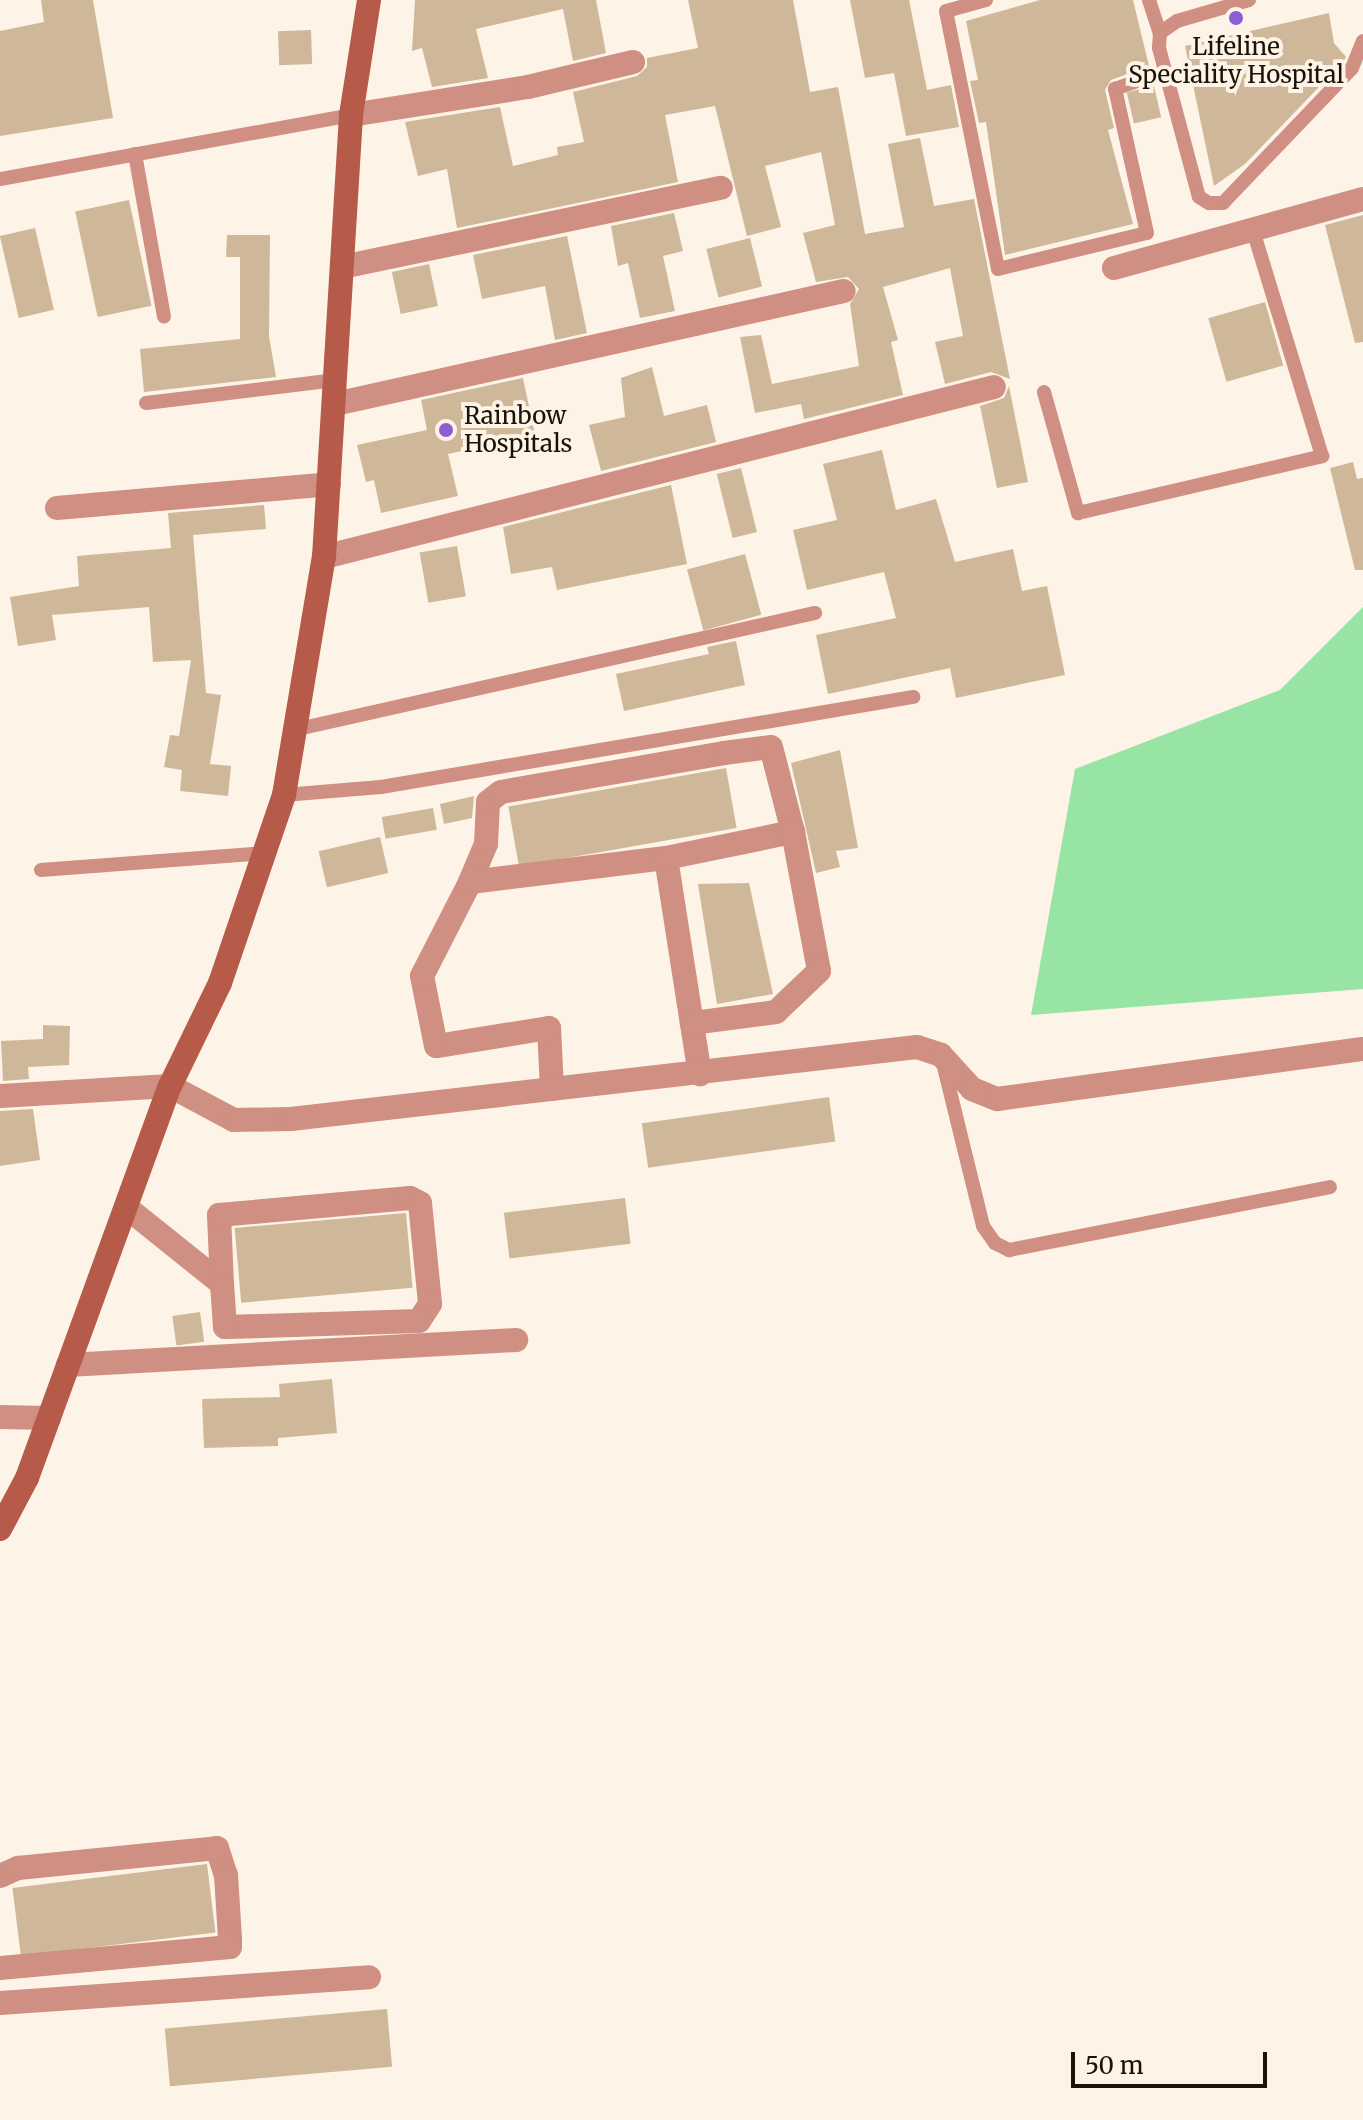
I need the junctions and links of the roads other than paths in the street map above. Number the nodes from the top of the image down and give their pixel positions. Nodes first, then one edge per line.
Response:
1 (369, 0) edge
2 (986, 0) edge
3 (1149, 0) edge
4 (1249, 0) edge
5 (1160, 33) junction
6 (1363, 41) edge
7 (633, 62) dead end
8 (1165, 71) junction
9 (351, 115) junction
10 (135, 154) junction
11 (0, 179) edge
12 (721, 188) dead end
13 (1362, 201) edge
14 (1253, 230) junction
15 (342, 267) junction
16 (1114, 268) dead end
17 (844, 291) dead end
18 (164, 316) dead end
19 (994, 387) dead end
20 (335, 392) junction
21 (1044, 392) dead end
22 (146, 403) dead end
23 (329, 484) junction
24 (57, 508) dead end
25 (324, 557) junction
26 (815, 613) dead end
27 (913, 697) dead end
28 (298, 729) junction
29 (284, 795) junction
30 (793, 832) junction
31 (265, 853) junction
32 (666, 858) junction
33 (41, 870) dead end
34 (470, 882) junction
35 (692, 1023) junction
36 (1363, 1049) edge
37 (941, 1055) junction
38 (700, 1074) junction
39 (170, 1086) junction
40 (552, 1089) junction
41 (0, 1096) edge
42 (1330, 1187) dead end
43 (126, 1207) junction
44 (222, 1284) junction
45 (516, 1340) dead end
46 (68, 1365) junction
47 (0, 1417) edge
48 (49, 1418) junction
49 (0, 1529) edge
50 (0, 1876) edge
51 (230, 1947) junction
52 (135, 1956) junction
53 (0, 1968) edge
54 (369, 1977) dead end
55 (232, 1987) junction
56 (138, 1994) junction
57 (0, 1998) edge

1 - 9 main road
2 - 8 lane
3 - 5 lane
4 - 5 lane
5 - 8 lane
6 - 8 lane
7 - 9 street
9 - 10 lane
9 - 15 main road
10 - 11 lane
10 - 18 lane
12 - 15 street
13 - 14 street
14 - 16 street
14 - 21 lane
15 - 20 main road
17 - 20 street
19 - 25 street
20 - 22 lane
20 - 23 main road
23 - 24 street
23 - 25 main road
25 - 28 main road
26 - 28 lane
27 - 29 lane
28 - 29 main road
29 - 31 main road
30 - 32 street
30 - 34 street
30 - 35 street
31 - 33 lane
31 - 39 main road
32 - 34 street
32 - 35 street
34 - 40 street
35 - 38 street
36 - 37 street
37 - 38 street
37 - 42 lane
38 - 40 street
39 - 40 street
39 - 41 street
39 - 43 main road
43 - 44 street
43 - 46 main road
44 - 44 street
45 - 46 street
46 - 48 main road
47 - 48 street
48 - 49 main road
50 - 51 street
51 - 52 street
51 - 55 street
52 - 53 street
52 - 56 street
54 - 55 street
55 - 56 street
56 - 57 street

